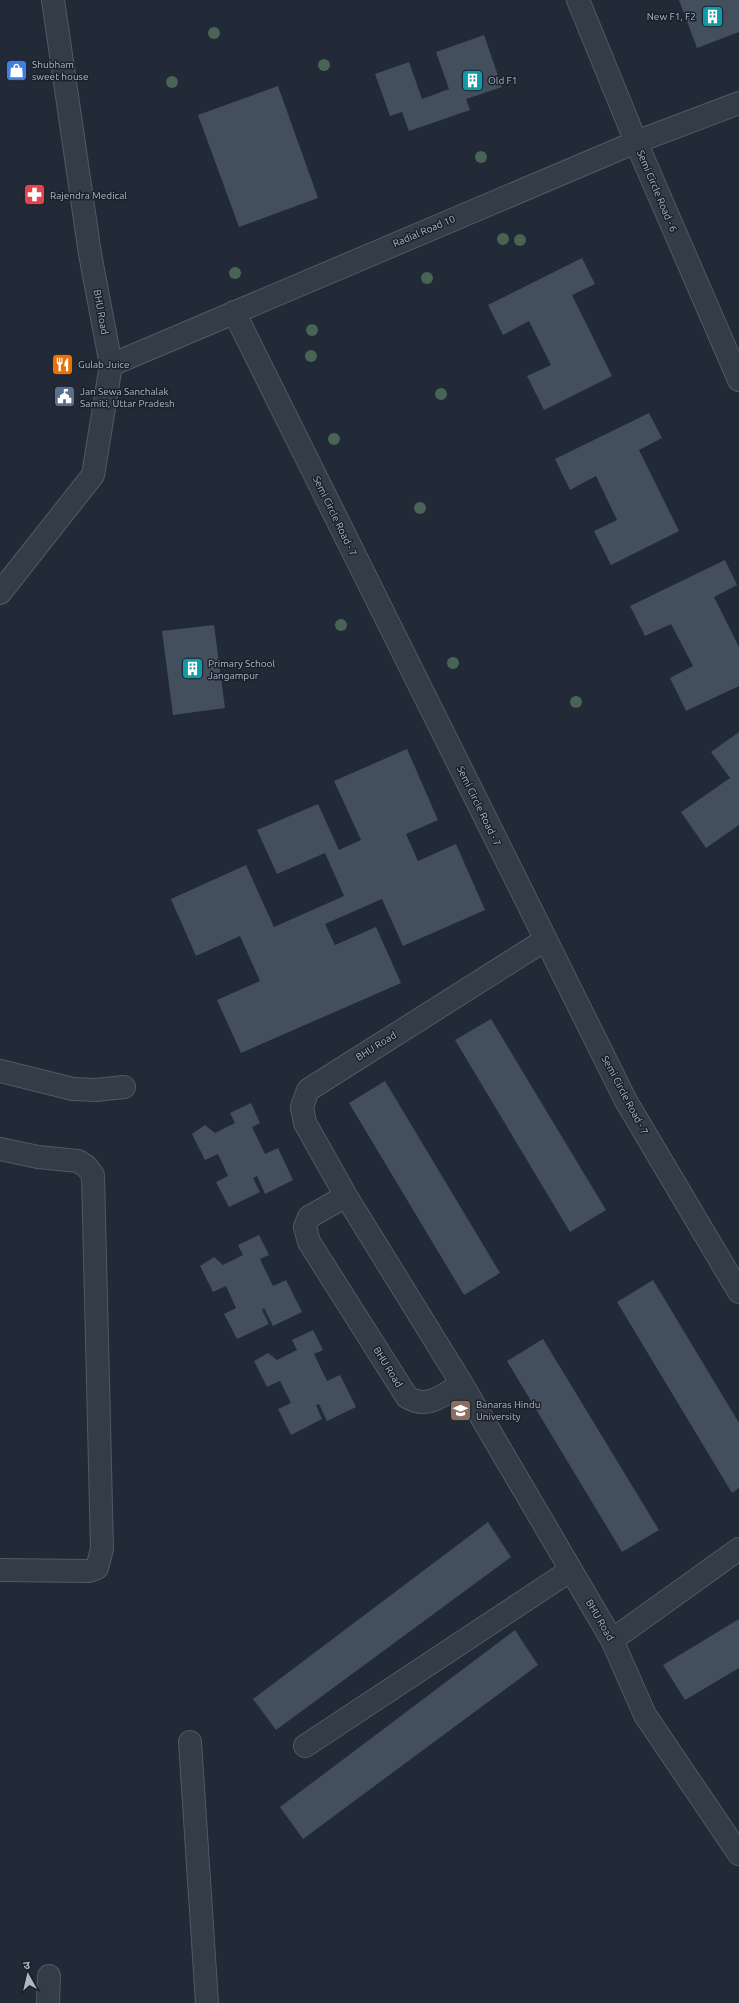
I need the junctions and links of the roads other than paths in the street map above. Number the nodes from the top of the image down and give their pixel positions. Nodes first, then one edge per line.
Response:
1 (53, 0) edge
2 (578, 0) edge
3 (739, 103) edge
4 (636, 142) junction
5 (234, 312) junction
6 (111, 365) junction
7 (739, 380) edge
8 (0, 593) edge
9 (545, 940) junction
10 (0, 1071) edge
11 (124, 1087) dead end
12 (0, 1149) edge
13 (346, 1196) junction
14 (739, 1292) edge
15 (462, 1384) junction
16 (739, 1549) edge
17 (0, 1570) edge
18 (571, 1570) junction
19 (612, 1640) junction
20 (190, 1742) dead end
21 (305, 1746) dead end
22 (739, 1854) edge
23 (48, 1976) dead end
24 (48, 2003) edge
25 (207, 2003) edge

1 - 6 street, BHU Road
2 - 4 street, Semi Circle Road - 6
3 - 4 street, Radial Road 10
4 - 5 street, Radial Road 10
4 - 7 street, Semi Circle Road - 6
5 - 6 street, Radial Road 10
5 - 9 street, Semi Circle Road - 7
6 - 8 street, BHU Road
9 - 13 street, BHU Road
9 - 14 street, Semi Circle Road - 7
10 - 11 street
12 - 17 street
13 - 15 street, BHU Road
13 - 15 street, BHU Road
15 - 18 street, BHU Road
16 - 19 street
18 - 19 street, BHU Road
18 - 21 street
19 - 22 street, BHU Road
20 - 25 street
23 - 24 street

